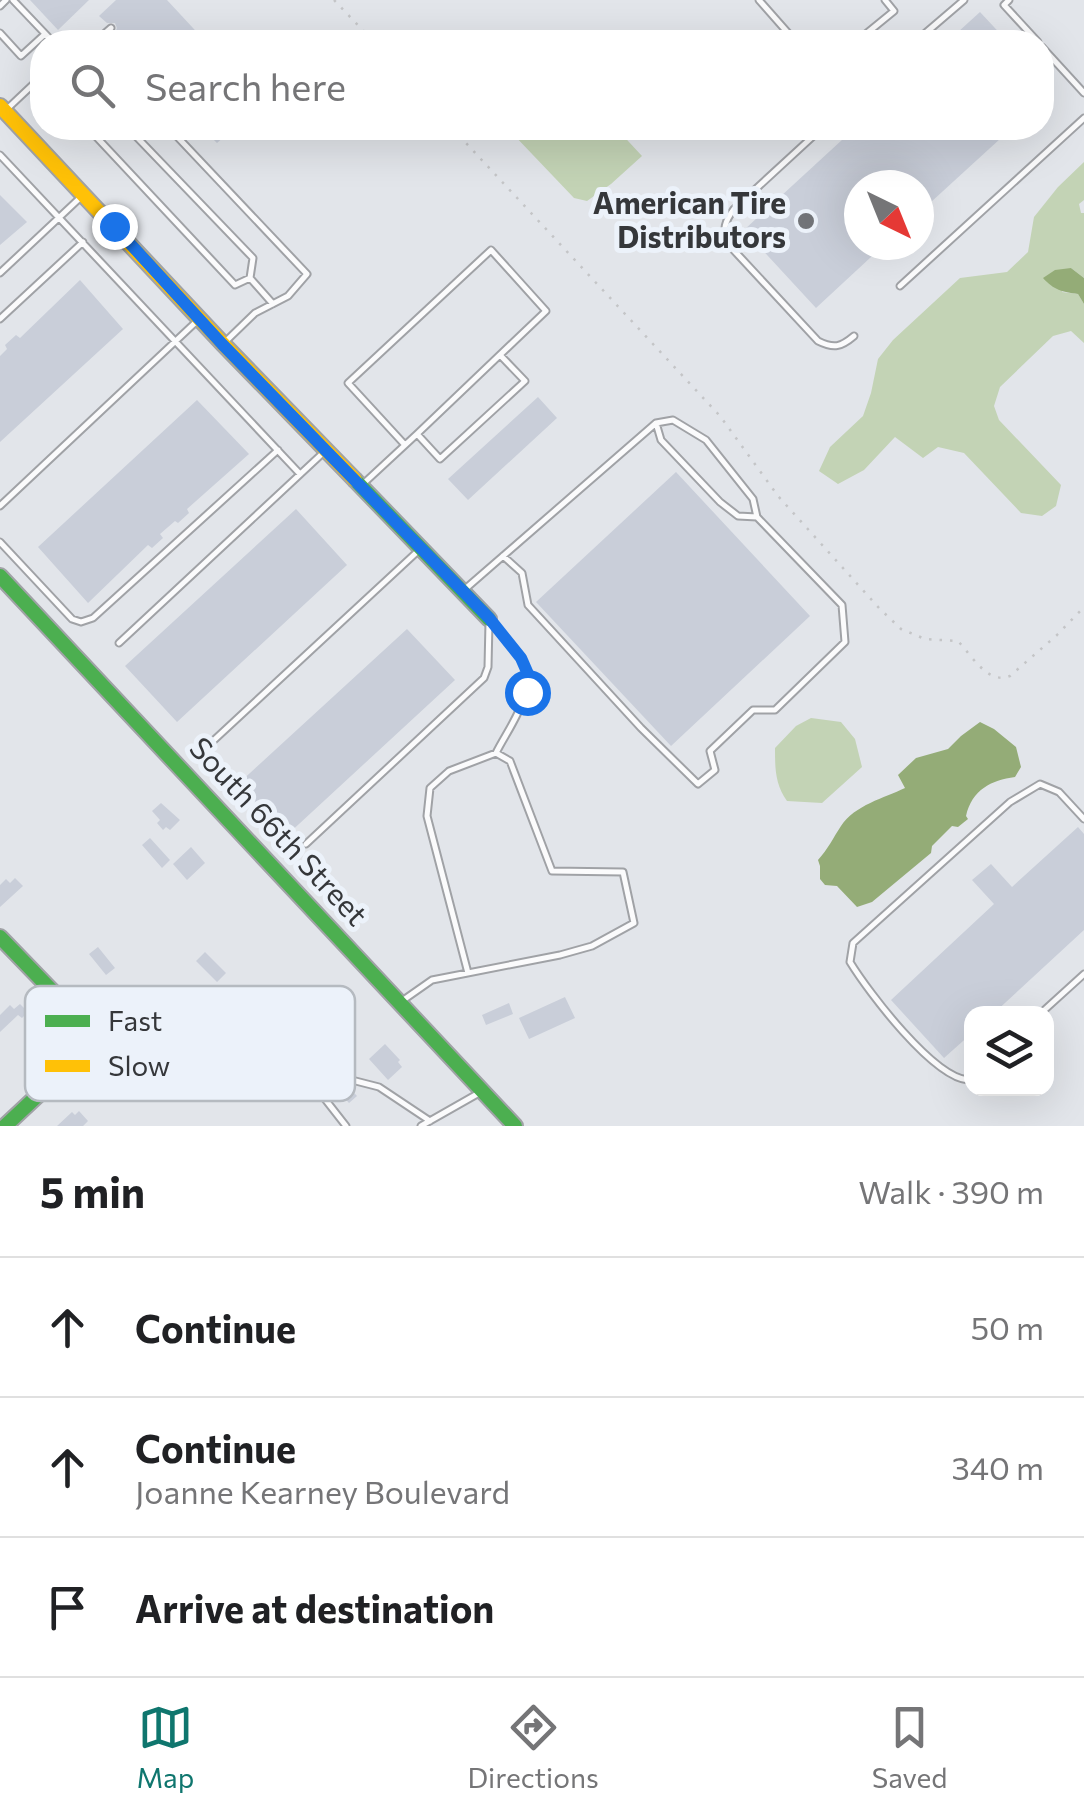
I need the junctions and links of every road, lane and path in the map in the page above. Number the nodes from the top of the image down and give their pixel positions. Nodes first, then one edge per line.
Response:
1 (10, 0) edge
2 (334, 0) edge
3 (759, 0) edge
4 (885, 0) edge
5 (964, 0) edge
6 (993, 0) edge
7 (1006, 3) edge
8 (0, 6) edge
9 (40, 30) edge
10 (363, 30) edge
11 (785, 30) edge
12 (871, 30) edge
13 (929, 30) edge
14 (1028, 30) edge
15 (0, 32) edge
16 (30, 47) edge
17 (1054, 60) edge
18 (30, 86) edge
19 (1084, 93) edge
20 (2, 108) edge
21 (1084, 118) edge
22 (30, 137) edge
23 (33, 140) edge
24 (99, 140) edge
25 (140, 140) edge
26 (180, 140) edge
27 (463, 140) edge
28 (809, 140) edge
29 (0, 155) edge
30 (84, 194) junction
31 (59, 217) junction
32 (82, 242) junction
33 (0, 273) edge
34 (250, 278) junction
35 (900, 286) dead end
36 (273, 304) junction
37 (0, 318) edge
38 (199, 319) junction
39 (854, 336) dead end
40 (175, 340) junction
41 (222, 344) junction
42 (500, 355) junction
43 (656, 423) junction
44 (416, 434) junction
45 (405, 445) junction
46 (278, 450) junction
47 (326, 450) junction
48 (300, 474) junction
49 (360, 486) junction
50 (0, 506) edge
51 (756, 517) junction
52 (0, 542) edge
53 (420, 549) junction
54 (503, 556) junction
55 (0, 576) edge
56 (462, 592) junction
57 (1084, 607) edge
58 (489, 618) junction
59 (119, 643) dead end
60 (214, 742) dead end
61 (496, 753) junction
62 (1084, 818) edge
63 (306, 844) dead end
64 (0, 938) edge
65 (468, 973) junction
66 (1084, 974) edge
67 (47, 986) edge
68 (400, 1003) junction
69 (1049, 1006) edge
70 (964, 1080) edge
71 (355, 1081) edge
72 (482, 1091) junction
73 (32, 1101) edge
74 (326, 1101) edge
75 (430, 1121) junction
76 (5, 1126) edge
77 (346, 1126) edge
78 (420, 1126) edge
79 (515, 1126) edge

1 - 8 lane
1 - 9 lane
2 - 10 path
3 - 11 lane
4 - 12 lane
5 - 13 lane
6 - 7 lane
7 - 14 lane
15 - 16 lane
17 - 19 lane
18 - 20 lane
20 - 22 street
21 - 35 lane
23 - 30 street
24 - 34 lane
25 - 34 lane
26 - 36 lane
27 - 57 path
28 - 39 lane
29 - 31 lane
30 - 31 lane
30 - 38 street
31 - 32 lane
31 - 33 lane
32 - 37 lane
32 - 40 lane
34 - 36 lane
36 - 41 lane
38 - 40 lane
38 - 41 street
40 - 46 lane
40 - 50 lane
41 - 47 street
42 - 44 lane
42 - 44 lane
42 - 45 lane
43 - 51 lane
43 - 51 lane
43 - 54 lane
44 - 45 lane
45 - 49 lane
46 - 48 lane
46 - 52 lane
47 - 48 lane
47 - 49 street
48 - 59 lane
49 - 53 street
51 - 54 lane
53 - 56 street
53 - 60 lane
54 - 56 lane
55 - 68 street, South 66th Street
56 - 58 street
58 - 61 lane
58 - 63 lane
61 - 65 lane
61 - 65 lane
62 - 70 lane
64 - 67 street
65 - 68 lane
66 - 69 lane
68 - 72 street, South 66th Street
71 - 75 lane
72 - 75 lane
72 - 79 street, South 66th Street
73 - 76 street
74 - 77 lane
75 - 78 lane

